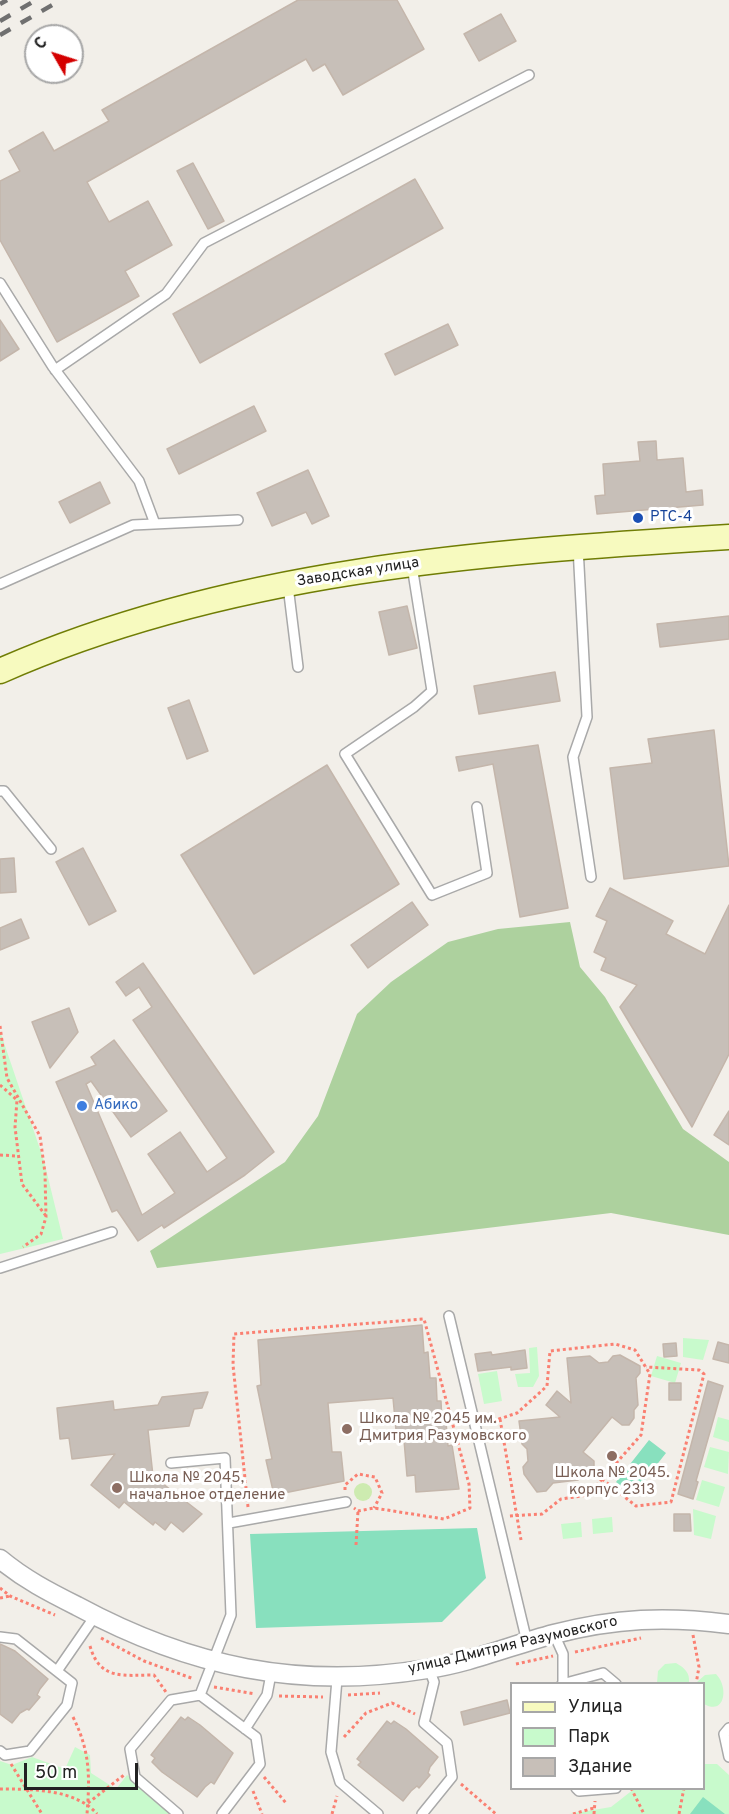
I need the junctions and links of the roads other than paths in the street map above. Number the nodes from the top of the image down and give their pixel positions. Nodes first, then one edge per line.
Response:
1 (529, 75) dead end
2 (0, 283) edge
3 (55, 370) junction
4 (238, 520) dead end
5 (155, 524) junction
6 (729, 537) edge
7 (578, 546) junction
8 (412, 564) junction
9 (287, 583) junction
10 (0, 584) edge
11 (298, 667) dead end
12 (0, 672) edge
13 (0, 790) edge
14 (477, 807) dead end
15 (51, 849) dead end
16 (591, 877) dead end
17 (112, 1232) dead end
18 (0, 1268) edge
19 (449, 1316) dead end
20 (171, 1463) dead end
21 (346, 1502) road end
22 (229, 1523) junction
23 (0, 1559) edge
24 (90, 1623) junction
25 (729, 1624) edge
26 (554, 1634) junction
27 (0, 1637) edge
28 (527, 1641) junction
29 (215, 1661) junction
30 (429, 1669) junction
31 (57, 1671) junction
32 (271, 1674) junction
33 (337, 1678) junction
34 (562, 1682) edge
35 (566, 1682) edge
36 (615, 1682) edge
37 (200, 1695) junction
38 (729, 1728) edge
39 (245, 1729) junction
40 (3, 1753) edge
41 (729, 1757) edge
42 (178, 1814) edge
43 (222, 1814) edge
44 (378, 1814) edge
45 (422, 1814) edge

1 - 3 lane
2 - 3 lane
3 - 5 lane
4 - 5 lane
5 - 10 lane
6 - 7 street, Заводская улица
7 - 8 street, Заводская улица
7 - 16 lane
8 - 9 street, Заводская улица
8 - 14 lane
9 - 11 lane
9 - 12 street, Заводская улица
13 - 15 lane
17 - 18 lane
19 - 28 lane
20 - 22 lane
21 - 22 lane
22 - 29 lane
23 - 24 street, улица Дмитрия Разумовского
24 - 29 street, улица Дмитрия Разумовского
24 - 31 lane
25 - 26 street, улица Дмитрия Разумовского
26 - 28 street, улица Дмитрия Разумовского
26 - 34 lane
27 - 31 lane
28 - 30 street, улица Дмитрия Разумовского
29 - 32 street, улица Дмитрия Разумовского
29 - 37 lane
30 - 33 street, улица Дмитрия Разумовского
30 - 45 lane
31 - 40 lane
32 - 33 street, улица Дмитрия Разумовского
32 - 39 lane
33 - 44 lane
35 - 36 lane
37 - 39 lane
37 - 42 lane
38 - 41 lane
39 - 43 lane

